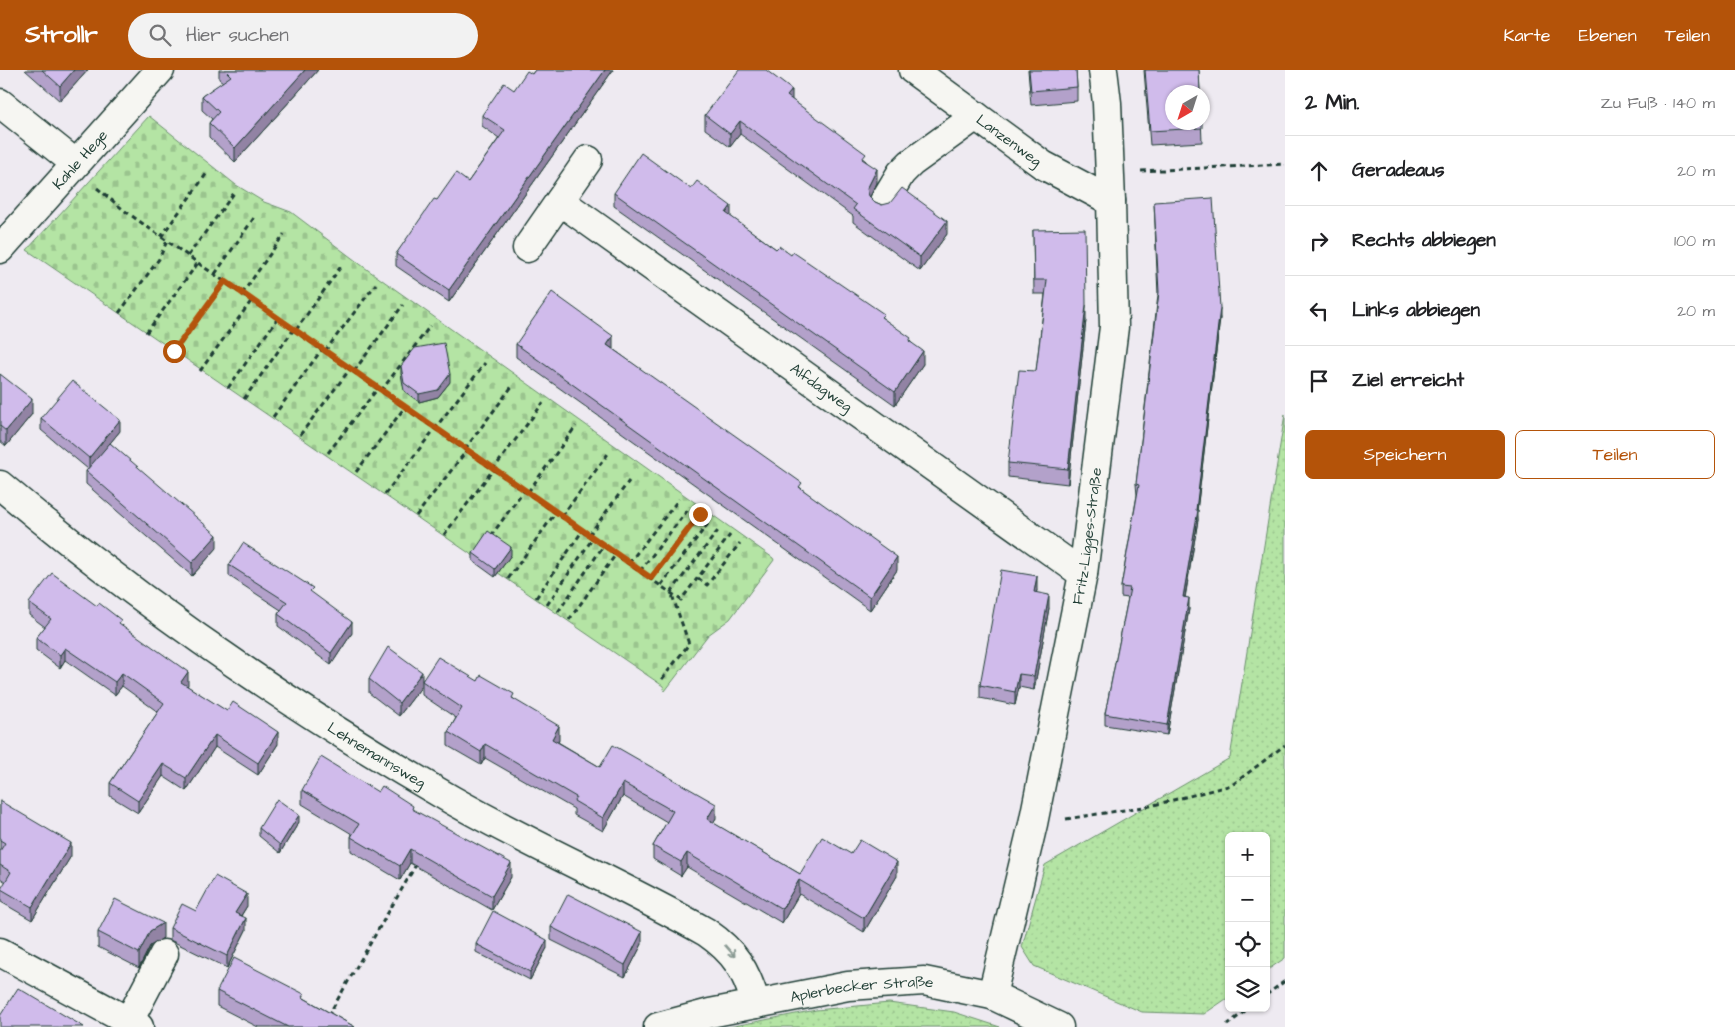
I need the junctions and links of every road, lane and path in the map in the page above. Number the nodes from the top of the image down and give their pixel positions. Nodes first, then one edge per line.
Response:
1 (160, 70) edge
2 (913, 70) edge
3 (1103, 70) edge
4 (0, 103) edge
5 (976, 116) junction
6 (588, 160) dead end
7 (1285, 164) edge
8 (73, 165) junction
9 (207, 173) dead end
10 (1110, 173) junction
11 (234, 194) dead end
12 (560, 201) junction
13 (1111, 202) junction
14 (884, 203) edge
15 (256, 215) dead end
16 (284, 234) dead end
17 (161, 237) junction
18 (168, 241) junction
19 (527, 248) dead end
20 (0, 249) edge
21 (188, 256) junction
22 (198, 263) junction
23 (342, 265) dead end
24 (215, 274) junction
25 (225, 281) junction
26 (376, 284) dead end
27 (242, 294) junction
28 (252, 300) junction
29 (403, 305) dead end
30 (119, 313) dead end
31 (278, 318) junction
32 (430, 326) dead end
33 (295, 330) junction
34 (146, 333) dead end
35 (324, 350) junction
36 (174, 351) dead end
37 (485, 363) dead end
38 (352, 370) junction
39 (200, 371) dead end
40 (513, 385) dead end
41 (228, 388) dead end
42 (380, 389) junction
43 (244, 399) dead end
44 (543, 403) dead end
45 (405, 407) junction
46 (272, 417) dead end
47 (576, 426) dead end
48 (436, 428) junction
49 (300, 435) dead end
50 (466, 449) junction
51 (610, 451) dead end
52 (328, 453) dead end
53 (494, 468) junction
54 (356, 472) dead end
55 (629, 481) dead end
56 (0, 485) edge
57 (524, 490) junction
58 (528, 492) junction
59 (385, 494) dead end
60 (679, 499) dead end
61 (690, 507) dead end
62 (556, 512) junction
63 (700, 514) dead end
64 (416, 516) dead end
65 (562, 516) junction
66 (710, 521) dead end
67 (720, 528) dead end
68 (583, 530) junction
69 (444, 535) dead end
70 (589, 535) junction
71 (730, 535) dead end
72 (593, 538) junction
73 (488, 539) edge
74 (740, 543) dead end
75 (604, 545) junction
76 (616, 554) junction
77 (629, 563) junction
78 (640, 571) junction
79 (1082, 574) junction
80 (508, 578) dead end
81 (651, 578) junction
82 (698, 578) junction
83 (661, 585) junction
84 (670, 592) junction
85 (536, 598) dead end
86 (547, 605) dead end
87 (558, 612) dead end
88 (569, 620) dead end
89 (662, 679) dead end
90 (1285, 745) edge
91 (1033, 824) junction
92 (418, 861) edge
93 (0, 952) edge
94 (164, 954) dead end
95 (1285, 981) edge
96 (1270, 992) edge
97 (992, 995) junction
98 (756, 1004) junction
99 (1244, 1012) edge
100 (327, 1019) edge
101 (134, 1024) edge
102 (1227, 1026) dead end
103 (658, 1027) edge
104 (1059, 1027) edge

1 - 8 street, Kahle Hege
2 - 5 street, Lanzenweg
3 - 10 street, Fritz-Ligges-Straße
4 - 8 street
5 - 13 street, Lanzenweg
5 - 14 street
6 - 12 street
7 - 10 path
8 - 17 path
8 - 20 street, Kahle Hege
9 - 17 path
10 - 13 street, Fritz-Ligges-Straße
11 - 21 path
12 - 19 street
12 - 79 street, Alfdagweg
13 - 79 street, Fritz-Ligges-Straße
15 - 24 path
16 - 27 path
17 - 18 path
18 - 21 path
18 - 30 path
21 - 22 path
22 - 24 path
22 - 34 path
23 - 33 path
24 - 25 path
25 - 27 path
25 - 36 path
26 - 35 path
27 - 28 path
28 - 31 path
28 - 39 path
29 - 38 path
31 - 33 path
31 - 41 path
32 - 42 path
33 - 35 path
33 - 43 path
35 - 38 path
35 - 46 path
37 - 48 path
38 - 42 path
38 - 49 path
40 - 50 path
42 - 45 path
42 - 52 path
44 - 53 path
45 - 48 path
45 - 54 path
47 - 58 path
48 - 50 path
48 - 59 path
50 - 53 path
50 - 64 path
51 - 65 path
53 - 57 path
53 - 69 path
55 - 70 path
56 -> 98 street, Lehnemannsweg
57 - 58 path
57 - 73 path
58 - 62 path
60 - 77 path
61 - 78 path
62 - 65 path
62 - 80 path
63 - 81 path
65 - 68 path
66 - 83 path
67 - 84 path
68 - 70 path
68 - 85 path
70 - 72 path
71 - 82 path
72 - 75 path
72 - 86 path
74 - 82 path
75 - 76 path
75 - 87 path
76 - 77 path
76 - 88 path
77 - 78 path
78 - 81 path
79 - 91 street, Fritz-Ligges-Straße
81 - 83 path
82 - 84 path
83 - 84 path
84 - 89 path
90 - 91 path
91 - 97 street, Fritz-Ligges-Straße
92 - 100 path
93 - 101 street
94 - 101 street
95 - 96 path
97 - 98 street, Aplerbecker Straße
97 - 104 street, Aplerbecker Straße
98 - 103 street, Aplerbecker Straße
99 - 102 path

